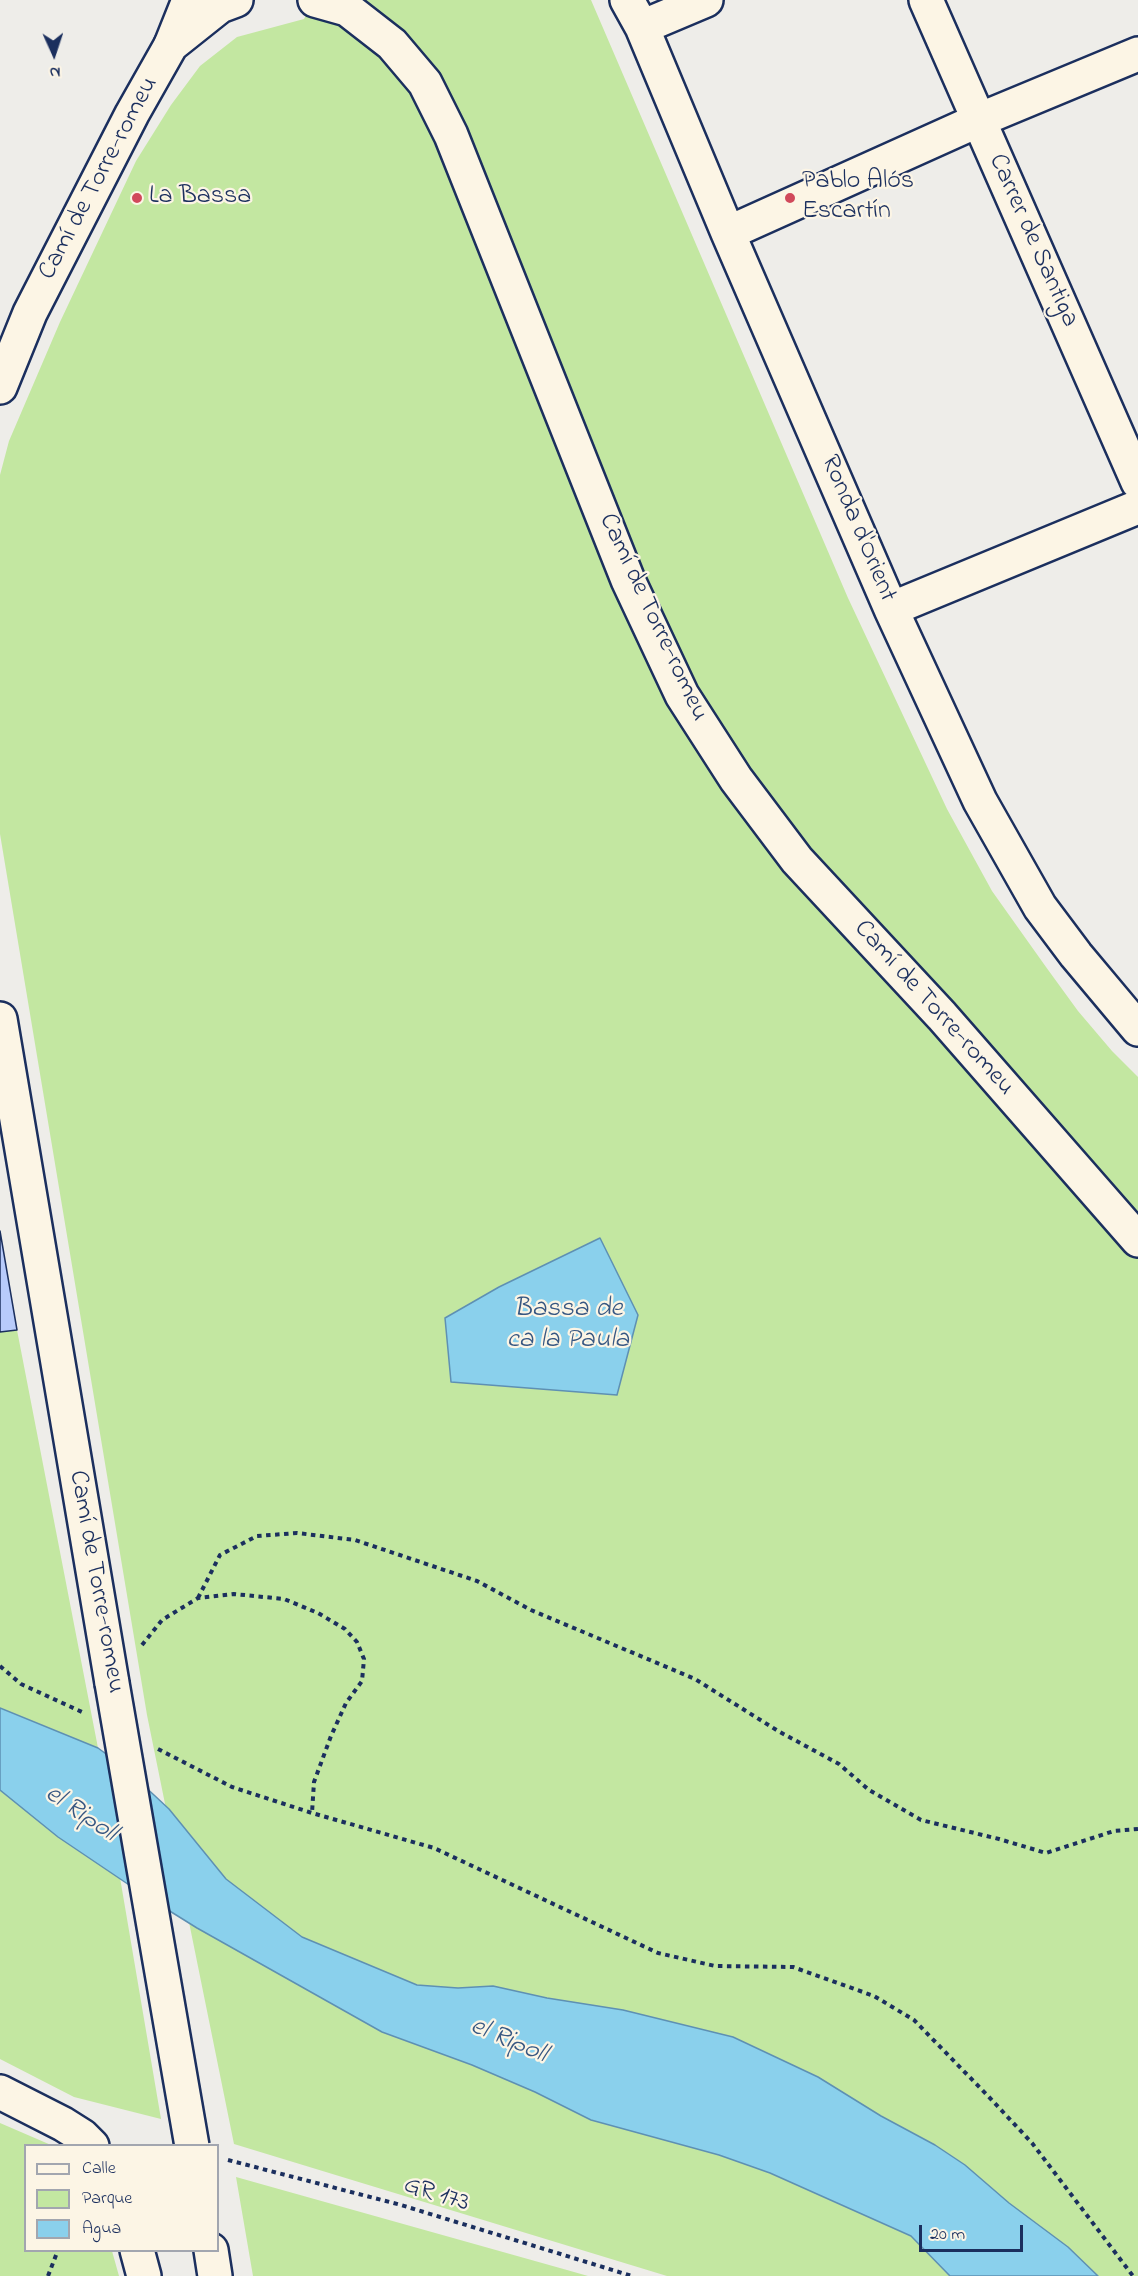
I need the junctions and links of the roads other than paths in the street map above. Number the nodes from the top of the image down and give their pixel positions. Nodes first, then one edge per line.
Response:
1 (189, 0) edge
2 (236, 0) edge
3 (706, 0) edge
4 (926, 0) edge
5 (334, 3) edge
6 (635, 14) edge
7 (171, 45) junction
8 (1138, 54) edge
9 (979, 120) junction
10 (728, 233) junction
11 (0, 387) edge
12 (1138, 482) edge
13 (1138, 507) edge
14 (891, 609) junction
15 (0, 1019) edge
16 (1138, 1029) edge
17 (1138, 1240) edge
18 (0, 2092) edge
19 (91, 2144) edge
20 (192, 2144) edge
21 (138, 2252) edge
22 (211, 2252) edge
23 (144, 2276) edge
24 (215, 2276) edge

1 - 7 street
2 - 7 street, Camí de Torre-romeu
3 - 6 street
4 - 9 street, Carrer de Santiga
5 - 17 street, Camí de Torre-romeu
6 - 10 street, Ronda d'Orient
7 - 11 street, Camí de Torre-romeu
8 - 9 street
9 - 10 street
9 - 12 street, Carrer de Santiga
10 - 14 street, Ronda d'Orient
13 - 14 street
14 - 16 street, Ronda d'Orient
15 - 20 street, Camí de Torre-romeu, bridge
18 - 19 street
21 - 23 street
22 - 24 street

